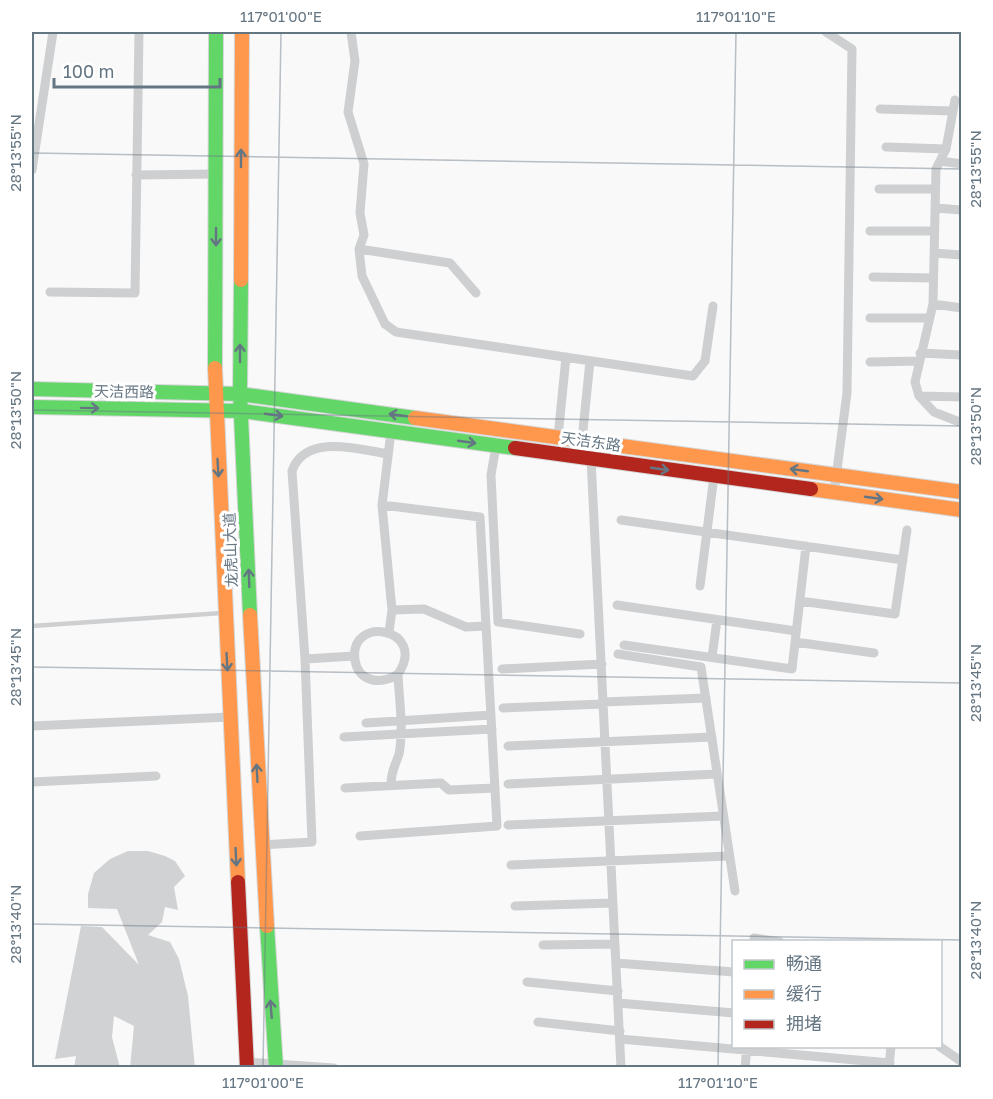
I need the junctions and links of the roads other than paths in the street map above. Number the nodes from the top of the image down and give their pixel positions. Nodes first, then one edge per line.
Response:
1 (54, 32) edge
2 (139, 32) edge
3 (216, 32) edge
4 (242, 32) edge
5 (351, 32) edge
6 (826, 32) edge
7 (955, 100) dead end
8 (879, 109) dead end
9 (953, 111) junction
10 (886, 147) dead end
11 (945, 149) junction
12 (940, 161) junction
13 (962, 164) edge
14 (32, 170) edge
15 (216, 174) junction
16 (136, 175) junction
17 (879, 189) dead end
18 (936, 189) junction
19 (935, 208) junction
20 (962, 210) edge
21 (870, 231) dead end
22 (934, 231) junction
23 (359, 249) junction
24 (934, 253) junction
25 (962, 255) edge
26 (873, 277) dead end
27 (933, 278) junction
28 (50, 292) dead end
29 (476, 293) dead end
30 (933, 304) junction
31 (713, 306) dead end
32 (962, 308) edge
33 (870, 318) dead end
34 (929, 318) junction
35 (962, 355) edge
36 (566, 357) junction
37 (920, 357) junction
38 (590, 361) junction
39 (870, 362) dead end
40 (32, 389) edge
41 (215, 393) junction
42 (240, 394) junction
43 (919, 396) junction
44 (962, 398) edge
45 (32, 407) edge
46 (216, 409) junction
47 (242, 411) junction
48 (962, 423) edge
49 (391, 432) junction
50 (558, 437) junction
51 (582, 440) junction
52 (496, 446) junction
53 (388, 454) junction
54 (591, 459) junction
55 (836, 474) junction
56 (714, 476) junction
57 (962, 492) edge
58 (834, 493) junction
59 (382, 505) junction
60 (962, 510) edge
61 (621, 520) dead end
62 (907, 530) dead end
63 (707, 532) junction
64 (806, 546) junction
65 (903, 560) junction
66 (700, 586) dead end
67 (800, 601) junction
68 (617, 605) dead end
69 (392, 610) junction
70 (225, 613) junction
71 (717, 620) junction
72 (32, 626) edge
73 (486, 626) junction
74 (796, 631) junction
75 (389, 632) junction
76 (580, 634) dead end
77 (795, 642) junction
78 (624, 645) dead end
79 (874, 653) dead end
80 (618, 654) dead end
81 (354, 656) junction
82 (712, 657) junction
83 (305, 660) junction
84 (602, 664) junction
85 (502, 669) dead end
86 (398, 674) junction
87 (706, 699) junction
88 (603, 703) junction
89 (503, 708) dead end
90 (491, 716) junction
91 (230, 717) junction
92 (400, 721) junction
93 (366, 723) dead end
94 (32, 726) edge
95 (492, 729) junction
96 (400, 734) junction
97 (344, 737) dead end
98 (712, 737) junction
99 (605, 741) junction
100 (508, 747) dead end
101 (717, 774) junction
102 (156, 776) dead end
103 (607, 778) junction
104 (32, 782) edge
105 (508, 784) dead end
106 (392, 785) junction
107 (345, 788) dead end
108 (495, 788) junction
109 (723, 816) junction
110 (609, 821) junction
111 (508, 825) dead end
112 (360, 836) dead end
113 (261, 845) junction
114 (729, 856) junction
115 (611, 861) junction
116 (511, 865) dead end
117 (735, 891) dead end
118 (613, 903) junction
119 (515, 906) dead end
120 (754, 940) edge
121 (767, 940) edge
122 (615, 944) junction
123 (543, 945) dead end
124 (616, 963) junction
125 (732, 972) edge
126 (527, 982) dead end
127 (618, 991) junction
128 (618, 1003) junction
129 (732, 1013) edge
130 (538, 1022) dead end
131 (620, 1035) junction
132 (732, 1046) edge
133 (747, 1048) edge
134 (891, 1048) edge
135 (941, 1048) edge
136 (962, 1062) edge
137 (247, 1065) edge
138 (276, 1065) edge
139 (890, 1066) edge
140 (334, 1068) edge
141 (621, 1068) edge
142 (745, 1068) edge

1 - 14 street
2 - 16 street
3 - 15 main road, 龙虎山大道
42 -> 4 main road, 龙虎山大道
5 - 23 street
6 - 55 street
7 - 9 street
8 - 9 street
9 - 11 street
10 - 11 street
11 - 12 street
12 - 13 street
12 - 18 street
15 - 16 street
15 -> 41 main road, 龙虎山大道
16 - 28 street
17 - 18 street
18 - 19 street
19 - 20 street
19 - 22 street
21 - 22 street
22 - 24 street
23 - 29 street
23 - 36 street
24 - 25 street
24 - 27 street
26 - 27 street
27 - 30 street
30 - 32 street
30 - 34 street
31 - 38 street
33 - 34 street
34 - 37 street
35 - 37 street
36 - 38 street
36 - 50 street
37 - 39 street
37 - 43 street
38 - 51 street
40 - 41 main road, 天洁西路
41 - 42 main road, 天洁东路
41 - 46 main road, 龙虎山大道
42 - 47 main road, 龙虎山大道
50 -> 42 main road, 天洁东路
43 - 44 street
43 - 48 street
45 -> 46 main road, 天洁西路
46 - 47 main road, 天洁东路
46 -> 70 main road, 龙虎山大道
47 -> 49 main road, 天洁东路
113 -> 47 main road, 龙虎山大道
49 -> 52 main road, 天洁东路
49 - 53 street
50 - 51 main road, 天洁东路
55 -> 51 main road, 天洁东路
52 - 54 main road, 天洁东路
52 - 76 street
53 - 59 street
53 - 83 street
54 -> 56 main road, 天洁东路
54 - 84 street
55 - 57 main road, 天洁东路
55 - 58 street
56 - 58 main road, 天洁东路
56 - 63 street
58 -> 60 main road, 天洁东路
59 - 69 street
59 - 73 street
61 - 63 street
62 - 65 street
63 - 64 street
63 - 66 street
64 - 65 street
64 - 67 street
65 - 67 street
67 - 74 street
68 - 71 street
69 - 73 street
69 - 75 street
70 - 72 lane
70 -> 91 main road, 龙虎山大道
71 - 74 street
71 - 82 street
73 - 90 street
74 - 77 street
75 - 81 street
75 - 86 street
77 - 79 street
77 - 82 street
78 - 82 street
80 - 87 street
81 - 83 street
81 - 86 street
83 - 113 street
84 - 85 street
84 - 88 street
86 - 92 street
87 - 88 street
87 - 98 street
88 - 89 street
88 - 99 street
90 - 92 street
90 - 95 street
91 - 94 street
91 -> 137 main road, 龙虎山大道
92 - 93 street
92 - 96 street
95 - 96 street
95 - 108 street
96 - 97 street
96 - 106 street
98 - 99 street
98 - 101 street
99 - 100 street
99 - 103 street
101 - 103 street
101 - 109 street
102 - 104 street
103 - 105 street
103 - 110 street
106 - 107 street
106 - 108 street
108 - 112 street
109 - 110 street
109 - 114 street
110 - 111 street
110 - 115 street
138 -> 113 main road, 龙虎山大道
114 - 115 street
114 - 117 street
115 - 116 street
115 - 118 street
118 - 119 street
118 - 122 street
120 - 121 street
122 - 123 street
122 - 124 street
124 - 125 street
124 - 127 street
126 - 127 street
127 - 128 street
128 - 129 street
128 - 131 street
130 - 131 street
131 - 132 street
131 - 141 street
133 - 139 street
133 - 142 street
134 - 139 street
135 - 136 street
137 - 138 street
138 - 140 street

